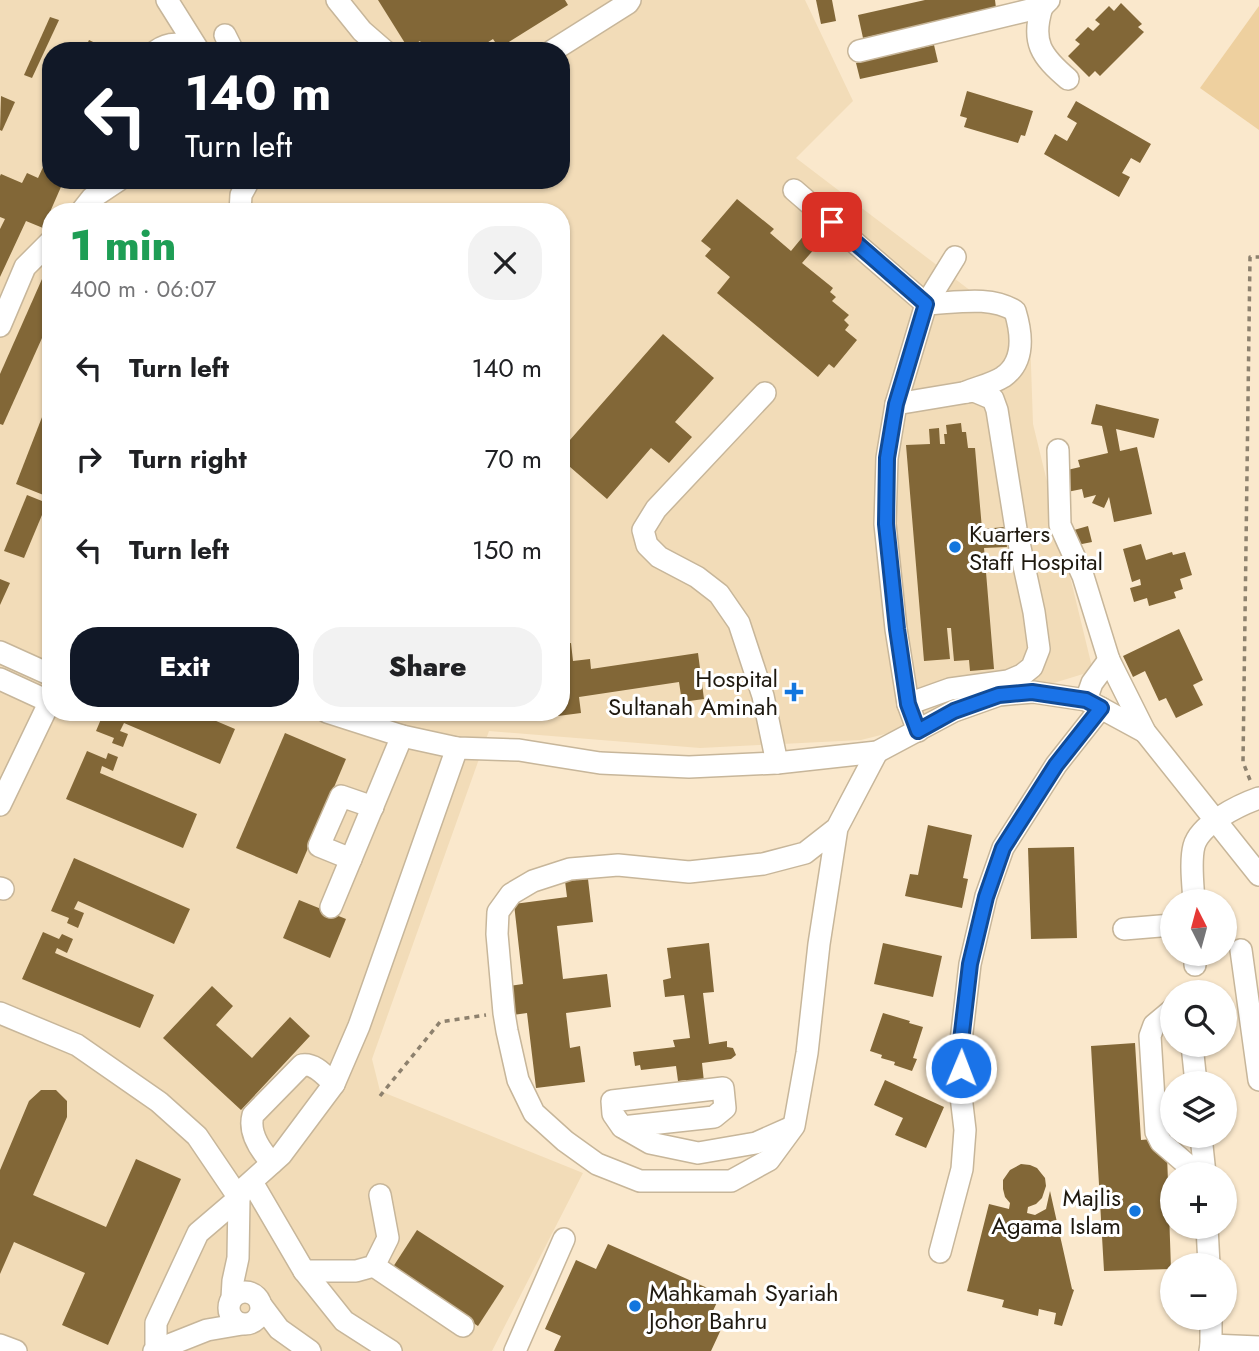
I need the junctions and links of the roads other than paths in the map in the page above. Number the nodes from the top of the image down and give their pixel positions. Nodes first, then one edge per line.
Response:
1 (167, 0) edge
2 (337, 0) edge
3 (630, 0) edge
4 (1045, 4) edge
5 (193, 42) edge
6 (375, 42) edge
7 (566, 42) edge
8 (859, 51) dead end
9 (1068, 79) dead end
10 (794, 190) dead end
11 (42, 250) edge
12 (955, 257) dead end
13 (926, 304) junction
14 (0, 326) edge
15 (765, 393) dead end
16 (961, 394) junction
17 (896, 404) junction
18 (1058, 450) dead end
19 (0, 652) edge
20 (1109, 660) junction
21 (42, 671) edge
22 (0, 679) edge
23 (42, 697) edge
24 (908, 704) junction
25 (1093, 704) junction
26 (42, 717) edge
27 (355, 721) edge
28 (918, 731) junction
29 (1145, 732) junction
30 (402, 736) junction
31 (457, 748) junction
32 (877, 752) junction
33 (777, 763) junction
34 (1255, 790) edge
35 (0, 805) edge
36 (373, 807) junction
37 (1217, 820) junction
38 (837, 828) junction
39 (351, 859) junction
40 (1259, 875) edge
41 (1194, 889) edge
42 (331, 908) dead end
43 (1160, 926) edge
44 (1124, 929) dead end
45 (1241, 950) dead end
46 (0, 1013) edge
47 (1160, 1020) edge
48 (1259, 1080) edge
49 (334, 1084) junction
50 (794, 1126) junction
51 (622, 1127) junction
52 (1184, 1162) edge
53 (272, 1163) junction
54 (245, 1190) junction
55 (380, 1195) dead end
56 (564, 1239) dead end
57 (940, 1252) dead end
58 (374, 1266) junction
59 (304, 1271) junction
60 (245, 1309) junction
61 (463, 1326) dead end
62 (1211, 1330) edge
63 (0, 1345) edge
64 (1259, 1347) edge
65 (1211, 1348) edge
66 (16, 1351) edge
67 (155, 1351) edge
68 (310, 1351) edge
69 (391, 1351) edge
70 (515, 1351) edge

1 - 5 street
2 - 6 street
3 - 7 street
4 - 8 street
4 - 9 street
10 - 13 street
11 - 14 street
12 - 13 street
13 - 16 street
13 - 17 street
15 - 33 street
16 - 17 street
16 - 24 street
17 - 24 street
18 - 20 street
19 - 21 street
20 - 25 street
20 - 29 street
22 - 23 street
24 - 28 street
25 - 28 street
25 - 29 street
25 - 57 street
26 - 35 street
27 - 30 street
28 - 32 street
29 - 37 street
30 - 31 street
30 - 36 street
31 - 33 street
31 - 49 street
32 - 33 street
32 - 38 street
34 - 37 street
36 - 39 street
36 - 39 street
37 - 40 street
37 - 41 street
38 - 50 street
38 - 50 street
39 - 42 street
43 - 44 street
45 - 48 street
46 - 54 street
47 - 52 street
49 - 53 street
49 - 53 street
50 - 51 street
51 - 51 street
53 - 54 street
54 - 59 street
54 - 60 street
54 - 67 street
55 - 58 street
56 - 70 street
58 - 59 street
58 - 61 street
59 - 69 street
60 - 67 street
60 - 68 street
62 - 65 street
63 - 66 street
64 - 65 street

